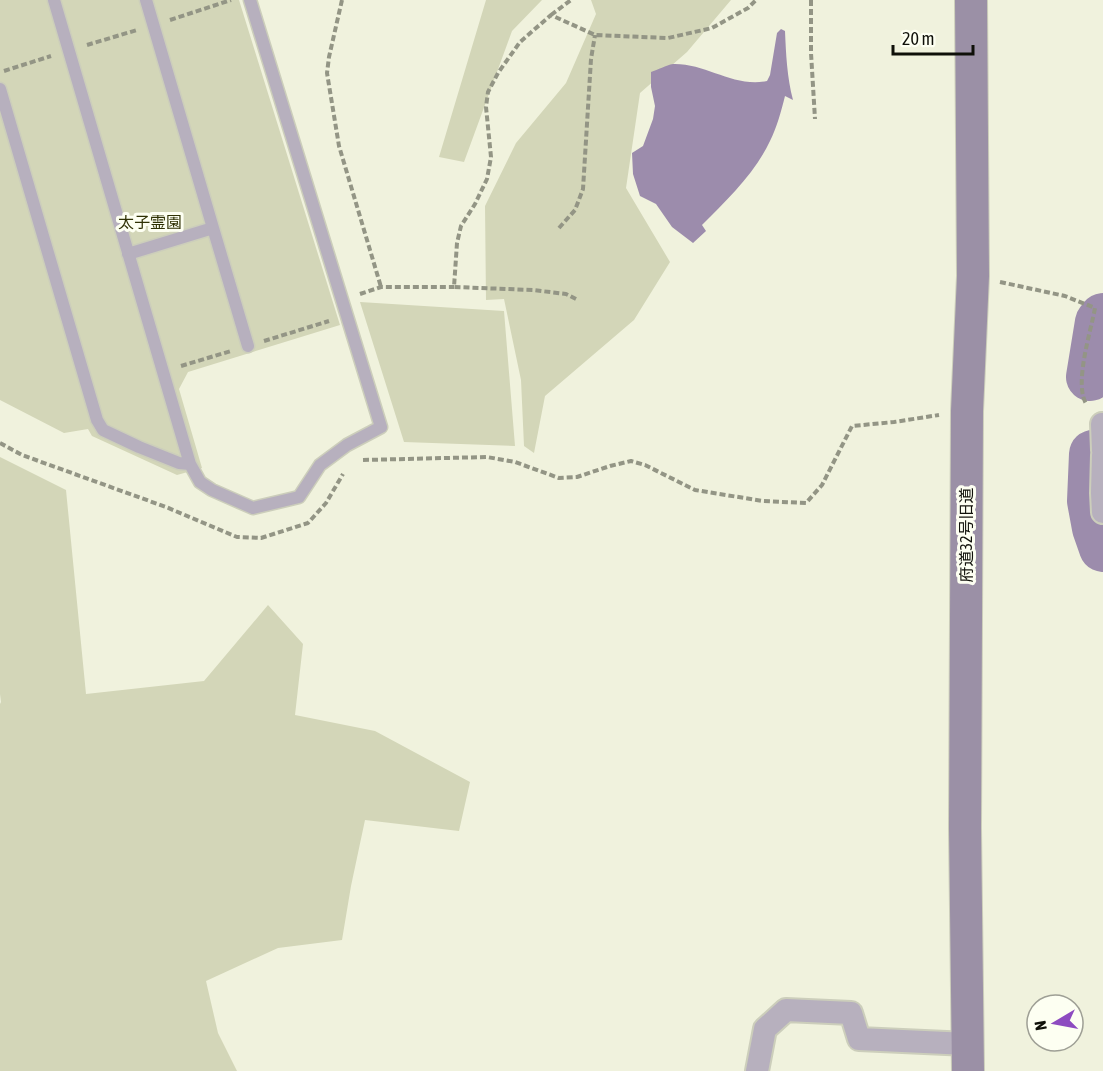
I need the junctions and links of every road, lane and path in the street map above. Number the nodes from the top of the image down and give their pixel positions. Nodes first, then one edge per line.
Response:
1 (54, 0) edge
2 (146, 0) edge
3 (232, 0) edge
4 (250, 0) edge
5 (342, 0) edge
6 (571, 0) edge
7 (756, 0) edge
8 (811, 0) edge
9 (971, 0) edge
10 (552, 15) junction
11 (153, 26) junction
12 (595, 34) junction
13 (69, 51) junction
14 (0, 72) edge
15 (0, 90) edge
16 (815, 119) dead end
17 (213, 228) junction
18 (559, 228) dead end
19 (128, 254) junction
20 (973, 276) junction
21 (381, 287) junction
22 (454, 287) junction
23 (342, 299) junction
24 (576, 299) dead end
25 (248, 346) dead end
26 (967, 411) junction
27 (1102, 424) edge
28 (0, 443) edge
29 (1103, 450) edge
30 (1103, 455) edge
31 (190, 464) junction
32 (355, 464) dead end
33 (346, 469) dead end
34 (1103, 512) edge
35 (968, 1058) edge
36 (758, 1071) edge

1 - 13 lane
2 - 11 lane
3 - 11 path
4 - 23 lane
5 - 21 path
6 - 10 path
7 - 12 path
8 - 16 path
9 - 20 street, 府道32号旧道
10 - 12 path
10 - 22 path
11 - 13 path
11 - 17 lane
12 - 18 path
13 - 14 path
13 - 19 lane
15 - 31 lane
17 - 19 lane
17 - 25 lane
19 - 31 lane
20 - 26 street, 府道32号旧道
20 - 27 path
21 - 22 path
21 - 23 path
22 - 24 path
23 - 31 lane
26 - 32 path
26 - 35 street, 府道32号旧道
27 - 29 street
28 - 33 path
30 - 34 street
35 - 36 street

